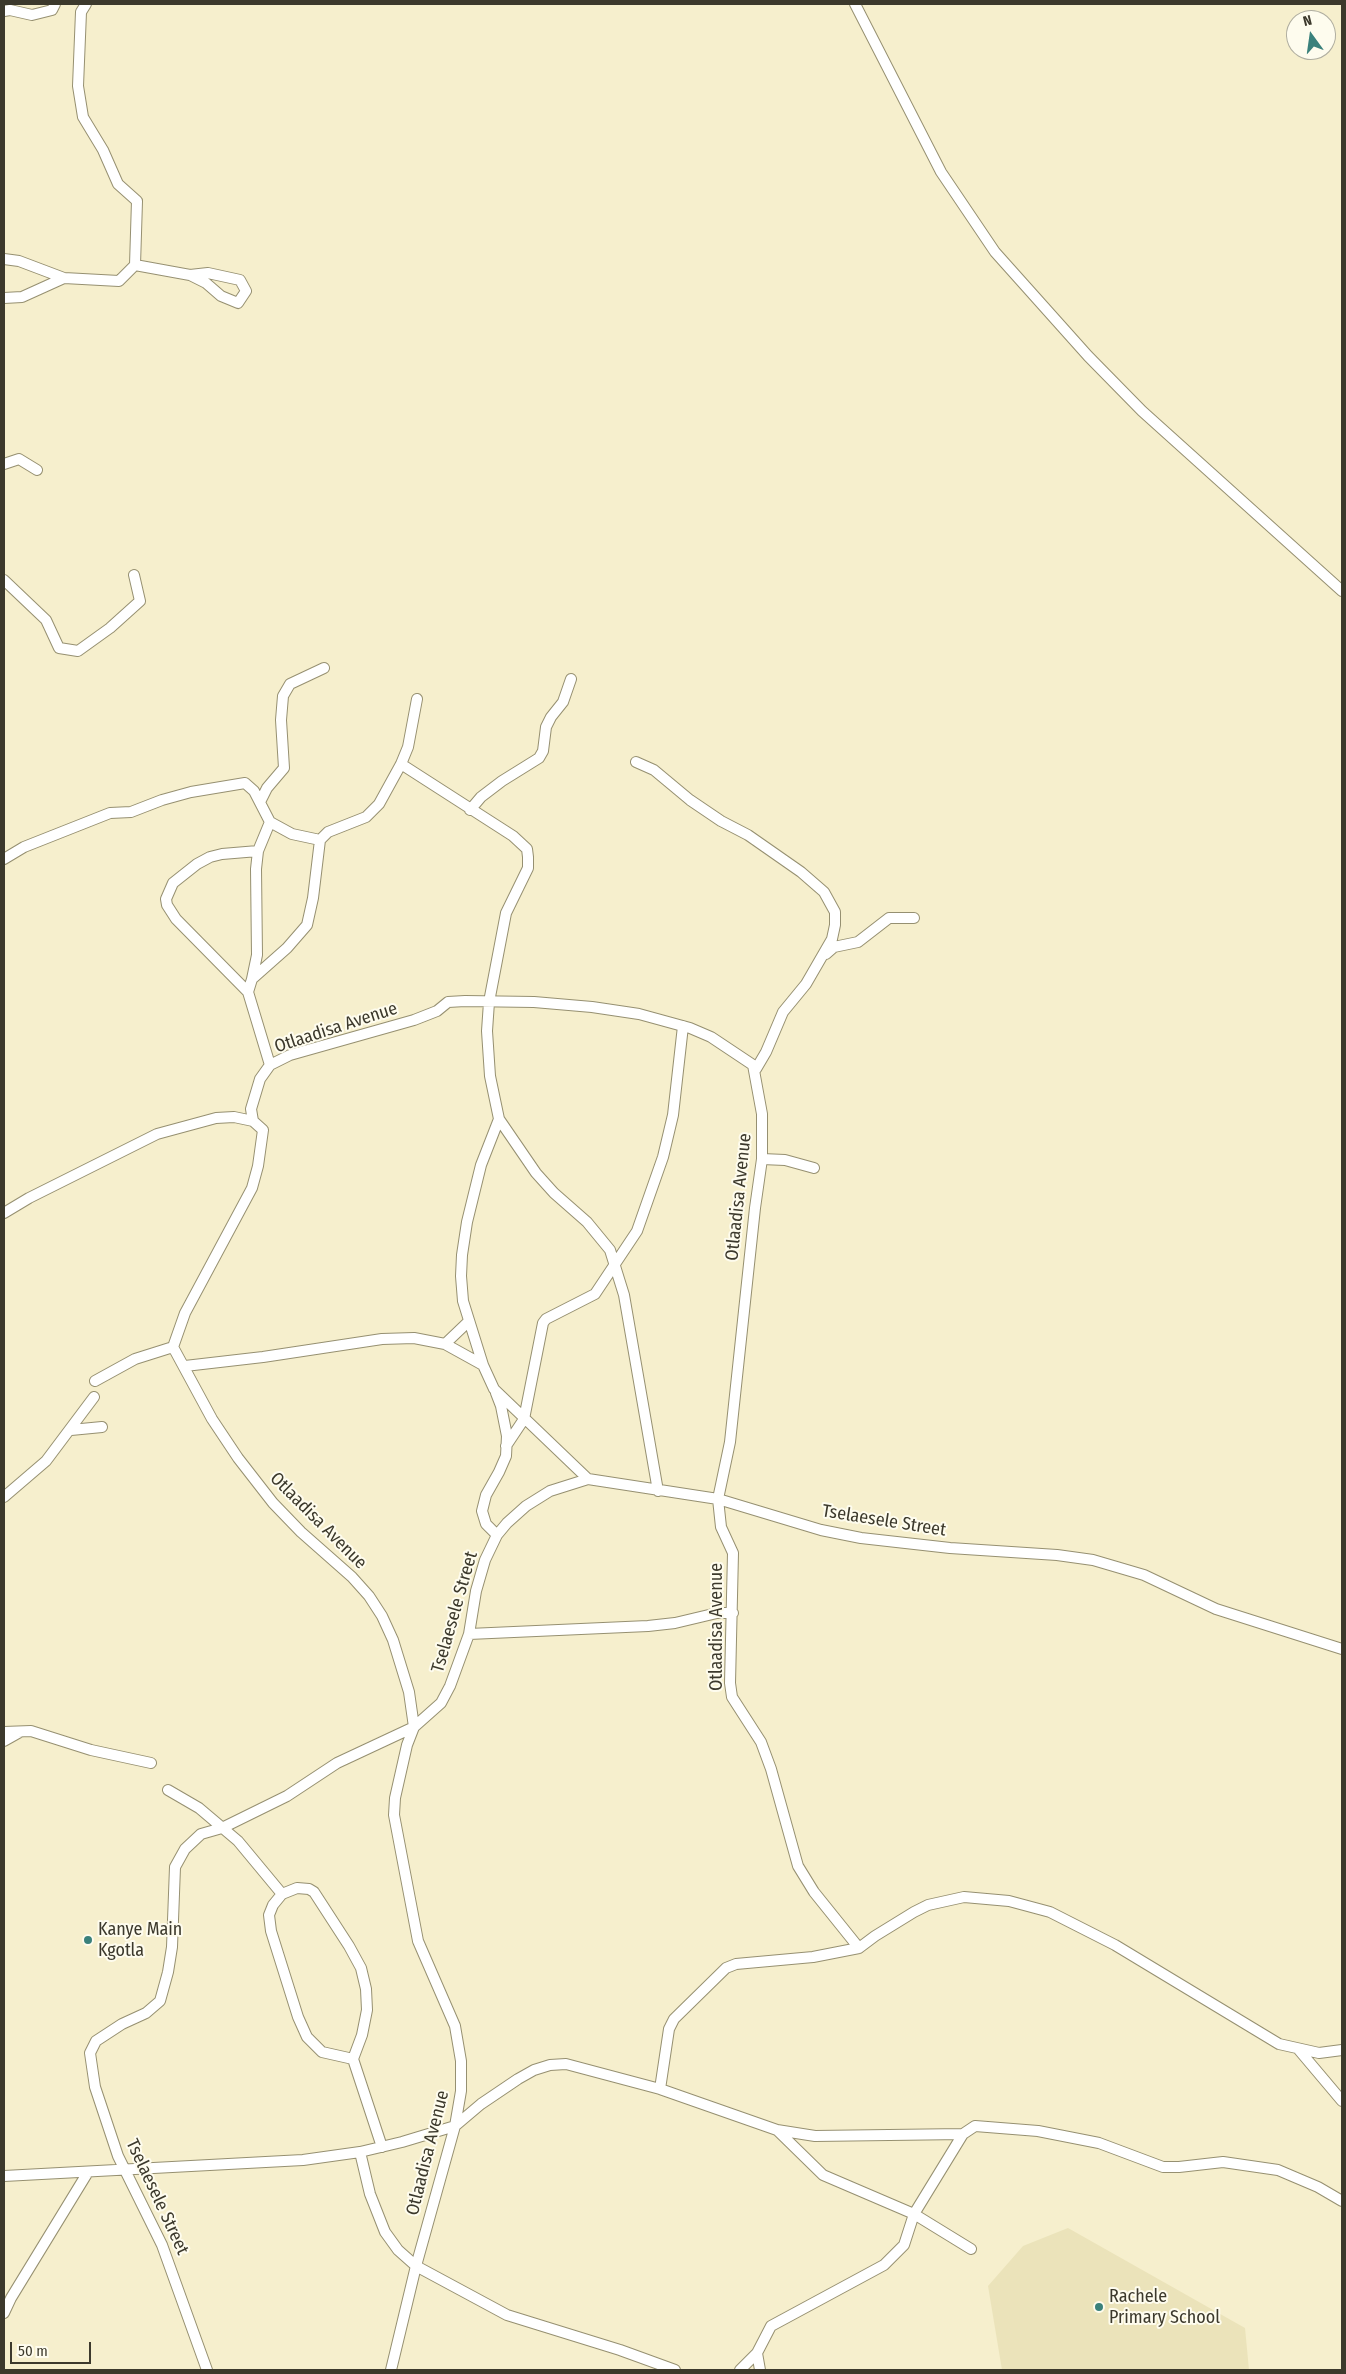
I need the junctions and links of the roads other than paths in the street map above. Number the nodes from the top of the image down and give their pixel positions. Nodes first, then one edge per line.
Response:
1 (54, 4) edge
2 (855, 4) edge
3 (81, 7) edge
4 (6, 9) edge
5 (4, 260) edge
6 (135, 265) junction
7 (190, 275) junction
8 (64, 278) junction
9 (4, 298) edge
10 (4, 464) edge
11 (37, 470) dead end
12 (134, 575) dead end
13 (4, 580) edge
14 (1342, 591) edge
15 (324, 668) dead end
16 (571, 679) dead end
17 (417, 699) dead end
18 (636, 762) dead end
19 (402, 764) junction
20 (260, 802) junction
21 (470, 810) junction
22 (270, 822) junction
23 (320, 840) junction
24 (258, 851) junction
25 (4, 859) edge
26 (914, 918) dead end
27 (823, 956) junction
28 (252, 979) junction
29 (248, 992) junction
30 (490, 1002) junction
31 (683, 1026) junction
32 (270, 1066) junction
33 (756, 1069) junction
34 (499, 1119) junction
35 (253, 1121) junction
36 (762, 1159) junction
37 (814, 1168) dead end
38 (4, 1213) edge
39 (616, 1263) junction
40 (468, 1322) junction
41 (445, 1344) junction
42 (173, 1347) junction
43 (482, 1365) junction
44 (185, 1366) junction
45 (95, 1381) dead end
46 (494, 1389) junction
47 (94, 1397) dead end
48 (524, 1419) junction
49 (102, 1427) dead end
50 (71, 1430) junction
51 (506, 1446) junction
52 (588, 1479) junction
53 (658, 1491) junction
54 (4, 1497) edge
55 (718, 1500) junction
56 (497, 1535) junction
57 (733, 1613) junction
58 (469, 1634) junction
59 (1342, 1649) edge
60 (414, 1727) junction
61 (23, 1731) junction
62 (4, 1732) edge
63 (4, 1741) edge
64 (151, 1763) dead end
65 (168, 1790) dead end
66 (222, 1828) junction
67 (282, 1894) junction
68 (859, 1948) junction
69 (1299, 2050) junction
70 (1342, 2050) edge
71 (354, 2059) junction
72 (660, 2089) junction
73 (1342, 2101) edge
74 (455, 2126) junction
75 (777, 2130) junction
76 (962, 2134) junction
77 (382, 2147) junction
78 (360, 2152) junction
79 (123, 2168) junction
80 (88, 2172) junction
81 (4, 2176) edge
82 (1342, 2201) edge
83 (914, 2214) junction
84 (971, 2249) dead end
85 (416, 2266) junction
86 (4, 2313) edge
87 (757, 2353) junction
88 (207, 2370) edge
89 (391, 2370) edge
90 (675, 2370) edge
91 (740, 2370) edge
92 (760, 2370) edge

1 - 4 street
2 - 14 street
3 - 6 street
5 - 8 street
6 - 7 street
6 - 8 street
7 - 7 street
8 - 9 street
10 - 11 street
12 - 13 street
15 - 20 street
16 - 21 street
17 - 19 street
18 - 27 street
19 - 21 street
19 - 23 street
20 - 22 street
20 - 25 street
21 - 30 street
22 - 23 street
22 - 24 street
23 - 28 street
24 - 28 street
24 - 29 street
26 - 27 street
27 - 33 street
28 - 29 street
29 - 32 street
30 - 31 street, Otlaadisa Avenue
30 - 32 street, Otlaadisa Avenue
30 - 34 street
31 - 33 street, Otlaadisa Avenue
31 - 39 street
32 - 35 street, Otlaadisa Avenue
33 - 36 street, Otlaadisa Avenue
34 - 39 street
34 - 40 street
35 - 38 street
35 - 42 street, Otlaadisa Avenue
36 - 37 street
36 - 55 street, Otlaadisa Avenue
39 - 48 street
39 - 53 street
40 - 41 street
40 - 43 street
41 - 43 street
41 - 44 street
42 - 44 street, Otlaadisa Avenue
42 - 45 street
43 - 46 street
44 - 60 street, Otlaadisa Avenue
46 - 48 street
46 - 51 street
47 - 50 street
48 - 51 street
48 - 52 street
49 - 50 street
50 - 54 street
51 - 56 street
52 - 53 street, Tselaesele Street
52 - 56 street, Tselaesele Street
53 - 55 street, Tselaesele Street
55 - 57 street, Otlaadisa Avenue
55 - 59 street, Tselaesele Street
56 - 58 street, Tselaesele Street
57 - 58 street
57 - 68 street, Otlaadisa Avenue
58 - 60 street, Tselaesele Street
60 - 66 street, Tselaesele Street
60 - 74 street, Otlaadisa Avenue
61 - 62 street
61 - 63 street
61 - 64 street
65 - 66 street
66 - 67 street
66 - 79 street, Tselaesele Street
67 - 71 street
67 - 71 street
68 - 69 street
68 - 72 street
69 - 70 street
69 - 73 street
71 - 77 street
72 - 74 street
72 - 75 street
74 - 77 street
74 - 85 street, Otlaadisa Avenue
75 - 76 street
75 - 83 street
76 - 82 street
76 - 83 street
77 - 78 street
78 - 79 street
78 - 85 street
79 - 80 street
79 - 88 street, Tselaesele Street
80 - 81 street
80 - 86 street
83 - 84 street
83 - 87 street
85 - 89 street, Otlaadisa Avenue
85 - 90 street
87 - 91 street
87 - 92 street

